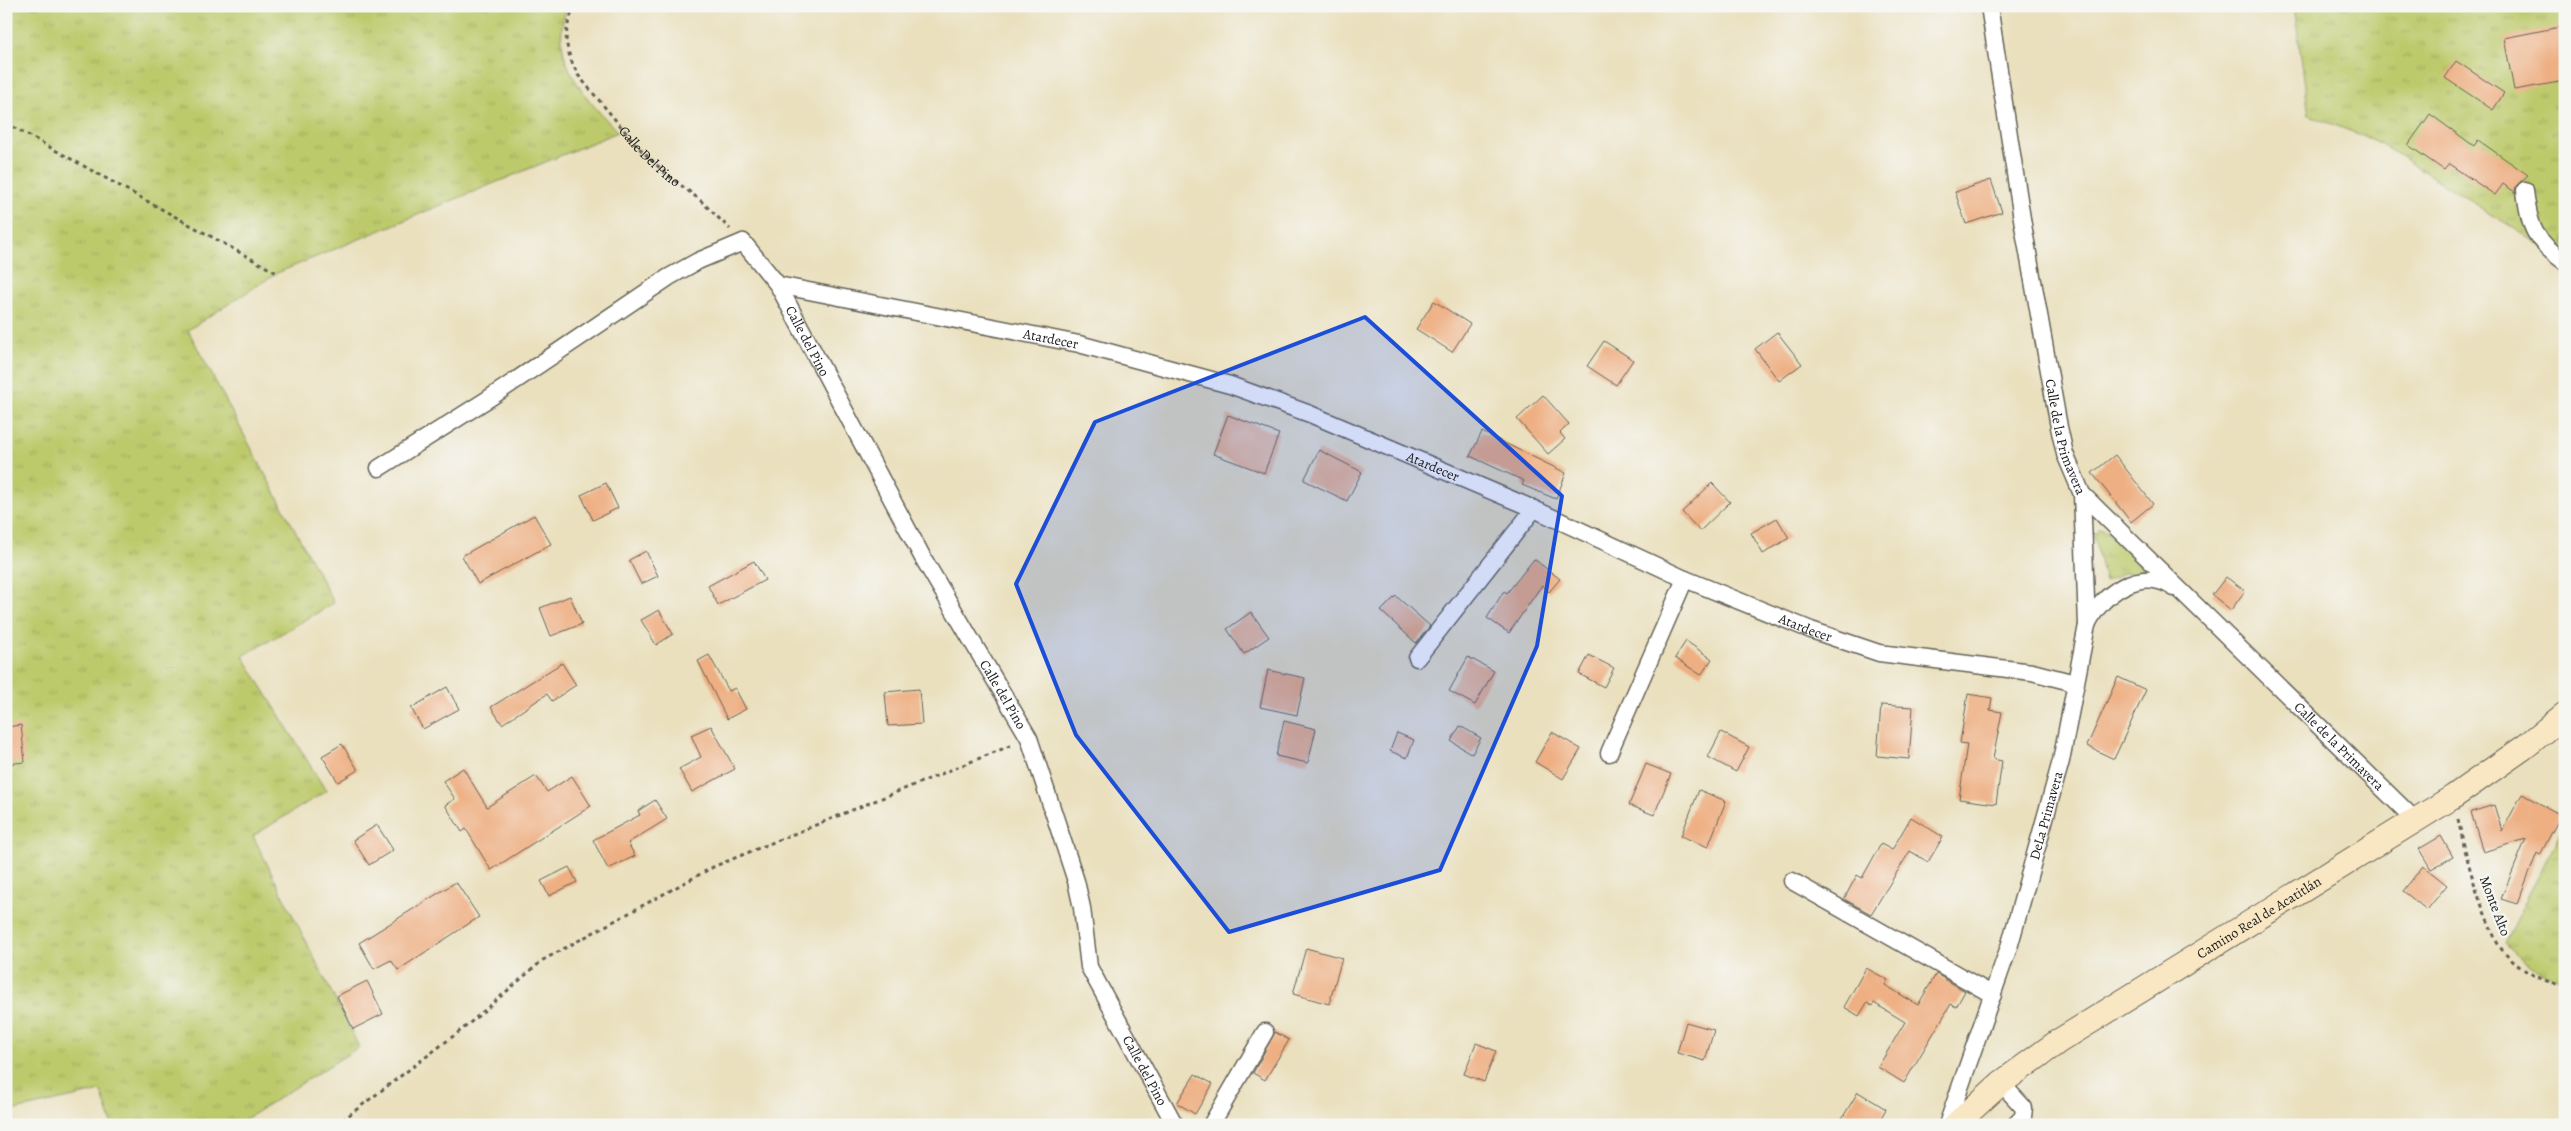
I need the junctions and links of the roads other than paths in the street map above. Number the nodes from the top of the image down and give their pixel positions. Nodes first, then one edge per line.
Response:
1 (1989, 6) edge
2 (2525, 190) dead end
3 (2565, 262) edge
4 (778, 285) junction
5 (379, 468) dead end
6 (2082, 494) junction
7 (1534, 509) junction
8 (1685, 579) junction
9 (2188, 598) junction
10 (2087, 625) junction
11 (1417, 658) dead end
12 (2075, 683) junction
13 (2565, 714) edge
14 (1609, 753) dead end
15 (2415, 820) junction
16 (1792, 881) dead end
17 (1993, 995) junction
18 (1265, 1032) dead end
19 (2001, 1083) junction
20 (1175, 1125) edge
21 (1211, 1125) edge
22 (1947, 1125) edge
23 (1955, 1125) edge
24 (2015, 1125) edge

1 - 6 street, Calle de la Primavera
2 - 3 street
4 - 5 street
4 - 7 street, Atardecer
4 - 20 street, Calle del Pino
6 - 9 street, Calle de la Primavera
6 - 10 street, DeLa Primavera
7 - 8 street, Atardecer
7 - 11 street
8 - 12 street, Atardecer
8 - 14 street
9 - 10 street
9 - 15 street, Calle de la Primavera
10 - 12 street, DeLa Primavera
12 - 17 street, DeLa Primavera
13 - 15 main road, Camino Real de Acatitlán
15 - 19 main road, Camino Real de Acatitlán
16 - 17 street
17 - 22 street, DeLa Primavera
18 - 21 street
19 - 23 main road, Camino Real de Acatitlán
19 - 24 street

